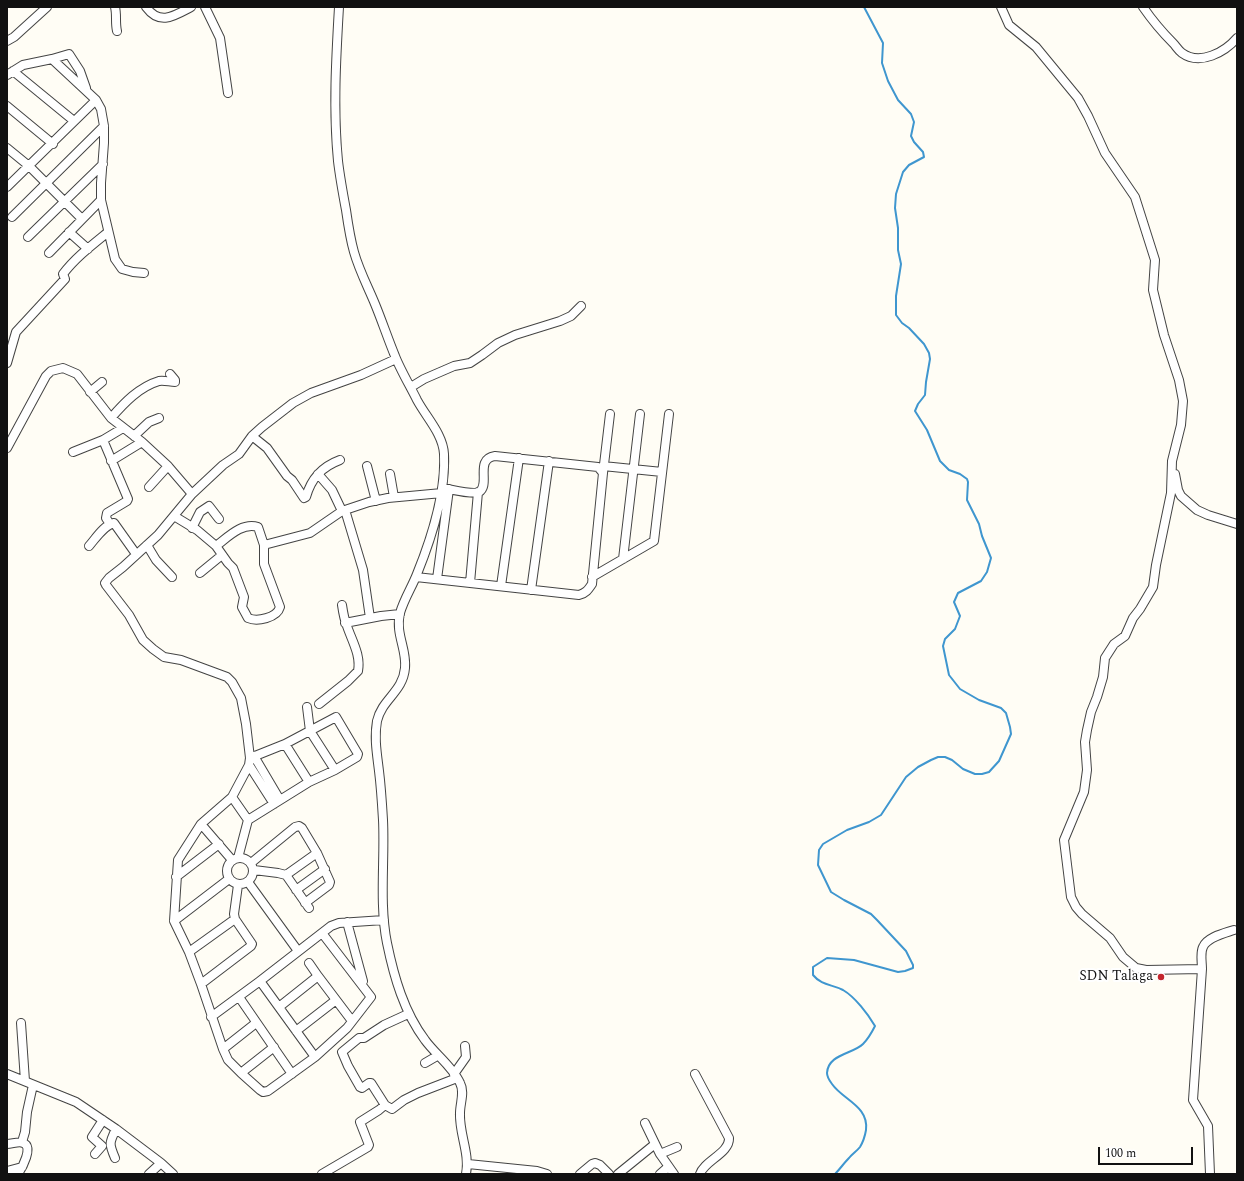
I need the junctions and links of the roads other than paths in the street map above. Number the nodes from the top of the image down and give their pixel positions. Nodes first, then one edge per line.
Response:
1 (47, 7) edge
2 (115, 7) edge
3 (146, 7) edge
4 (191, 7) edge
5 (205, 7) edge
6 (339, 7) edge
7 (1001, 7) edge
8 (1143, 7) edge
9 (116, 31) dead end
10 (1237, 38) edge
11 (7, 41) edge
12 (52, 59) junction
13 (10, 73) edge
14 (87, 91) junction
15 (228, 93) dead end
16 (96, 100) junction
17 (7, 106) edge
18 (74, 121) junction
19 (104, 126) junction
20 (52, 144) junction
21 (7, 148) edge
22 (103, 164) junction
23 (30, 166) junction
24 (47, 183) junction
25 (7, 187) edge
26 (101, 200) junction
27 (65, 202) junction
28 (12, 217) dead end
29 (82, 219) junction
30 (70, 232) junction
31 (108, 232) junction
32 (28, 237) dead end
33 (88, 249) junction
34 (49, 253) dead end
35 (144, 273) dead end
36 (582, 306) dead end
37 (396, 359) junction
38 (7, 363) edge
39 (170, 374) dead end
40 (102, 382) dead end
41 (411, 386) junction
42 (90, 392) junction
43 (610, 414) dead end
44 (640, 414) dead end
45 (669, 414) dead end
46 (111, 418) junction
47 (159, 418) dead end
48 (123, 428) junction
49 (134, 436) junction
50 (252, 436) junction
51 (104, 440) junction
52 (142, 442) junction
53 (7, 448) edge
54 (73, 452) dead end
55 (1173, 456) junction
56 (519, 458) junction
57 (340, 460) dead end
58 (111, 461) junction
59 (549, 461) junction
60 (168, 466) junction
61 (367, 466) dead end
62 (633, 469) junction
63 (603, 470) junction
64 (662, 472) junction
65 (318, 474) junction
66 (390, 474) dead end
67 (149, 487) dead end
68 (444, 490) junction
69 (478, 492) junction
70 (192, 494) junction
71 (394, 498) junction
72 (376, 501) junction
73 (343, 511) junction
74 (174, 516) junction
75 (219, 519) dead end
76 (110, 524) junction
77 (1237, 524) edge
78 (192, 528) junction
79 (147, 545) junction
80 (264, 545) junction
81 (89, 546) dead end
82 (216, 546) junction
83 (136, 554) junction
84 (222, 555) junction
85 (623, 559) junction
86 (200, 573) dead end
87 (172, 577) dead end
88 (416, 577) junction
89 (592, 578) junction
90 (437, 579) junction
91 (470, 583) junction
92 (501, 586) junction
93 (531, 590) junction
94 (342, 604) dead end
95 (400, 614) junction
96 (370, 618) junction
97 (345, 623) junction
98 (318, 704) dead end
99 (307, 707) dead end
100 (310, 731) junction
101 (285, 744) junction
102 (251, 760) junction
103 (334, 770) junction
104 (309, 782) junction
105 (232, 798) junction
106 (277, 802) junction
107 (248, 820) junction
108 (201, 824) junction
109 (219, 844) junction
110 (317, 852) junction
111 (235, 859) junction
112 (252, 867) junction
113 (325, 869) junction
114 (286, 875) junction
115 (176, 877) junction
116 (229, 879) junction
117 (248, 882) junction
118 (238, 885) junction
119 (296, 890) junction
120 (235, 919) junction
121 (174, 920) junction
122 (384, 920) junction
123 (347, 922) junction
124 (1234, 930) dead end
125 (322, 933) junction
126 (298, 951) junction
127 (189, 952) junction
128 (309, 963) dead end
129 (1202, 969) junction
130 (318, 976) junction
131 (260, 981) junction
132 (201, 984) junction
133 (364, 986) junction
134 (239, 997) junction
135 (336, 1000) junction
136 (279, 1008) junction
137 (408, 1014) junction
138 (211, 1017) junction
139 (352, 1021) junction
140 (21, 1023) dead end
141 (256, 1023) junction
142 (296, 1031) junction
143 (465, 1046) dead end
144 (274, 1047) junction
145 (223, 1049) junction
146 (315, 1056) junction
147 (437, 1056) junction
148 (424, 1063) dead end
149 (241, 1073) junction
150 (7, 1074) edge
151 (292, 1074) junction
152 (695, 1074) dead end
153 (455, 1076) junction
154 (29, 1083) junction
155 (385, 1105) junction
156 (103, 1120) junction
157 (645, 1123) dead end
158 (116, 1129) junction
159 (22, 1142) junction
160 (7, 1144) edge
161 (655, 1144) junction
162 (677, 1147) dead end
163 (95, 1154) dead end
164 (660, 1154) junction
165 (115, 1158) dead end
166 (161, 1163) junction
167 (468, 1164) junction
168 (668, 1167) junction
169 (7, 1171) edge
170 (20, 1171) edge
171 (149, 1174) edge
172 (172, 1174) edge
173 (322, 1174) edge
174 (466, 1174) edge
175 (547, 1174) edge
176 (580, 1174) edge
177 (609, 1174) edge
178 (618, 1174) edge
179 (660, 1174) edge
180 (674, 1174) edge
181 (700, 1174) edge
182 (1210, 1174) edge

1 - 11 street
2 - 9 street
3 - 4 street
5 - 15 street
6 - 37 street
7 - 55 street
8 - 10 street
12 - 13 street
12 - 14 street
12 - 14 street
13 - 18 street
14 - 16 street
16 - 18 street
16 - 19 street
17 - 20 street
18 - 20 street
19 - 22 street
19 - 24 street
20 - 23 street
21 - 23 street
22 - 26 street
22 - 27 street
23 - 24 street
23 - 25 street
24 - 27 street
24 - 28 street
26 - 29 street
26 - 31 street
27 - 29 street
27 - 32 street
29 - 30 street
30 - 33 street
30 - 34 street
31 - 33 street
31 - 35 street
33 - 38 street
36 - 41 street
37 - 41 street
37 - 50 street
39 - 46 street
40 - 42 street
41 - 68 street
42 - 46 street
42 - 53 street
43 - 63 street
44 - 62 street
45 - 64 street
46 - 48 street
47 - 49 street
48 - 49 street
48 - 51 street
49 - 52 street
50 - 65 street
50 - 70 street
51 - 54 street
51 - 58 street
52 - 58 street
52 - 60 street
55 - 77 street
55 - 129 street
56 - 59 street
56 - 69 street
56 - 92 street
57 - 65 street
58 - 76 street
59 - 63 street
59 - 93 street
60 - 67 street
60 - 70 street
61 - 72 street
62 - 63 street
62 - 64 street
62 - 85 street
63 - 89 street
64 - 85 street
65 - 73 street
66 - 71 street
68 - 69 street
68 - 71 street
68 - 88 street
68 - 90 street
69 - 91 street
70 - 74 street
71 - 72 street
72 - 73 street
73 - 80 street
73 - 96 street
74 - 78 street
74 - 79 street
75 - 78 street
76 - 81 street
76 - 83 street
78 - 82 street
79 - 83 street
79 - 87 street
80 - 82 street
80 - 84 street
82 - 84 street
83 - 102 street
84 - 86 street
85 - 89 street
88 - 90 street
88 - 95 street
89 - 93 street
90 - 91 street
91 - 92 street
92 - 93 street
94 - 97 street
95 - 96 street
95 - 122 street
96 - 97 street
97 - 98 street
99 - 100 street
100 - 101 street
100 - 103 street
100 - 103 street
101 - 102 street
101 - 104 street
102 - 105 street
102 - 106 street
103 - 104 street
104 - 106 street
105 - 107 street
105 - 108 street
106 - 107 street
107 - 111 street
108 - 109 street
108 - 115 street
109 - 111 street
109 - 115 street
110 - 112 street
110 - 113 street
110 - 114 street
111 - 112 street
111 - 116 street
112 - 114 street
112 - 117 street
113 - 119 street
113 - 119 street
114 - 119 street
115 - 121 street
116 - 118 street
116 - 121 street
117 - 118 street
117 - 126 street
118 - 120 street
120 - 127 street
120 - 132 street
121 - 127 street
122 - 123 street
122 - 137 street
123 - 125 street
123 - 133 street
124 - 129 street
125 - 126 street
125 - 133 street
126 - 131 street
127 - 132 street
128 - 130 street
129 - 182 street
130 - 135 street
130 - 136 street
131 - 134 street
131 - 136 street
132 - 138 street
133 - 139 street
134 - 138 street
134 - 141 street
135 - 139 street
135 - 142 street
136 - 142 street
137 - 147 street
137 - 155 street
138 - 145 street
139 - 146 street
140 - 154 street
141 - 144 street
141 - 145 street
142 - 146 street
143 - 153 street
144 - 149 street
144 - 151 street
145 - 149 street
146 - 151 street
147 - 148 street
147 - 153 street
149 - 151 street
150 - 154 street
152 - 181 street
153 - 155 street
153 - 167 street
154 - 156 street
154 - 159 street
155 - 173 street
156 - 158 street
156 - 163 street
157 - 161 street
158 - 165 street
158 - 166 street
159 - 160 street
159 - 170 street
161 - 164 street
161 - 178 street
162 - 164 street
164 - 168 street
166 - 171 street
166 - 172 street
167 - 174 street
167 - 175 street
168 - 179 street
168 - 180 street
169 - 170 street
176 - 177 street

